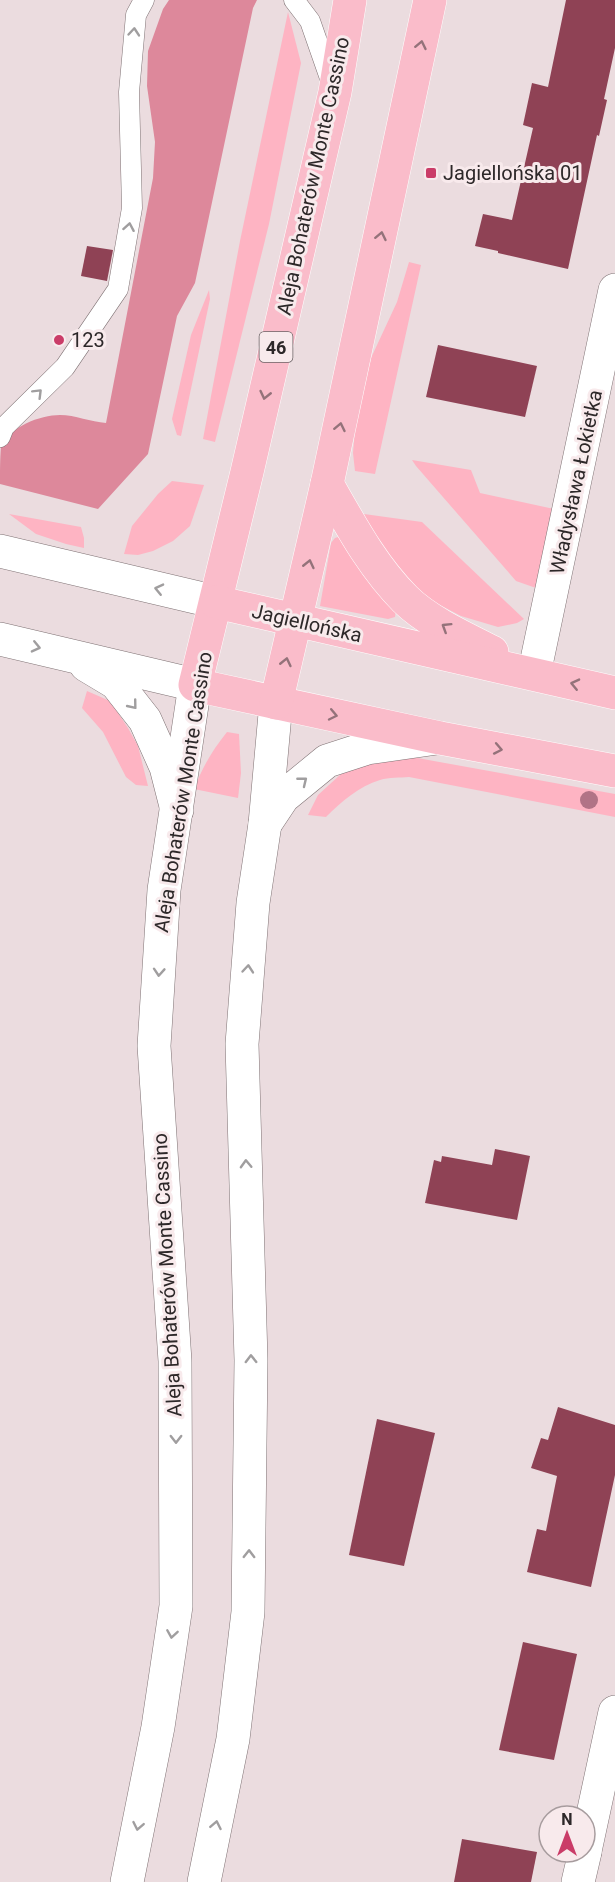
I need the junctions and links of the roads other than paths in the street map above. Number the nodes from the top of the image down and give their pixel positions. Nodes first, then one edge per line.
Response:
1 (144, 0) edge
2 (294, 0) edge
3 (350, 0) edge
4 (430, 0) edge
5 (335, 92) junction
6 (615, 290) edge
7 (0, 437) edge
8 (327, 484) junction
9 (0, 551) edge
10 (216, 602) junction
11 (295, 621) junction
12 (0, 639) edge
13 (72, 656) junction
14 (534, 674) junction
15 (195, 685) junction
16 (615, 693) edge
17 (276, 703) junction
18 (440, 738) junction
19 (615, 771) edge
20 (177, 810) junction
21 (265, 824) junction
22 (615, 1712) edge
23 (595, 1804) edge
24 (582, 1864) edge
25 (127, 1882) edge
26 (204, 1882) edge
27 (578, 1882) edge

7 -> 1 lane
2 - 5 lane
3 - 5 main road, Aleja Bohaterów Monte Cassino / 46
8 -> 4 main road
5 -> 10 main road, Aleja Bohaterów Monte Cassino / 46
6 - 14 main road, Władysława Łokietka
11 -> 8 main road
14 -> 8 main road
10 -> 9 main road, Jagiellońska
10 - 11 main road, Jagiellońska
10 - 15 main road, Aleja Bohaterów Monte Cassino / 46
11 - 14 main road, Jagiellońska
17 -> 11 main road
12 -> 13 main road
13 - 15 main road
13 -> 20 main road
16 -> 14 main road, Jagiellońska
15 - 17 main road
15 - 20 main road, Aleja Bohaterów Monte Cassino
17 -> 18 main road
17 - 21 main road
18 -> 19 main road
21 -> 18 main road
20 -> 25 main road, Aleja Bohaterów Monte Cassino
26 -> 21 main road
22 - 23 main road
24 - 27 main road

